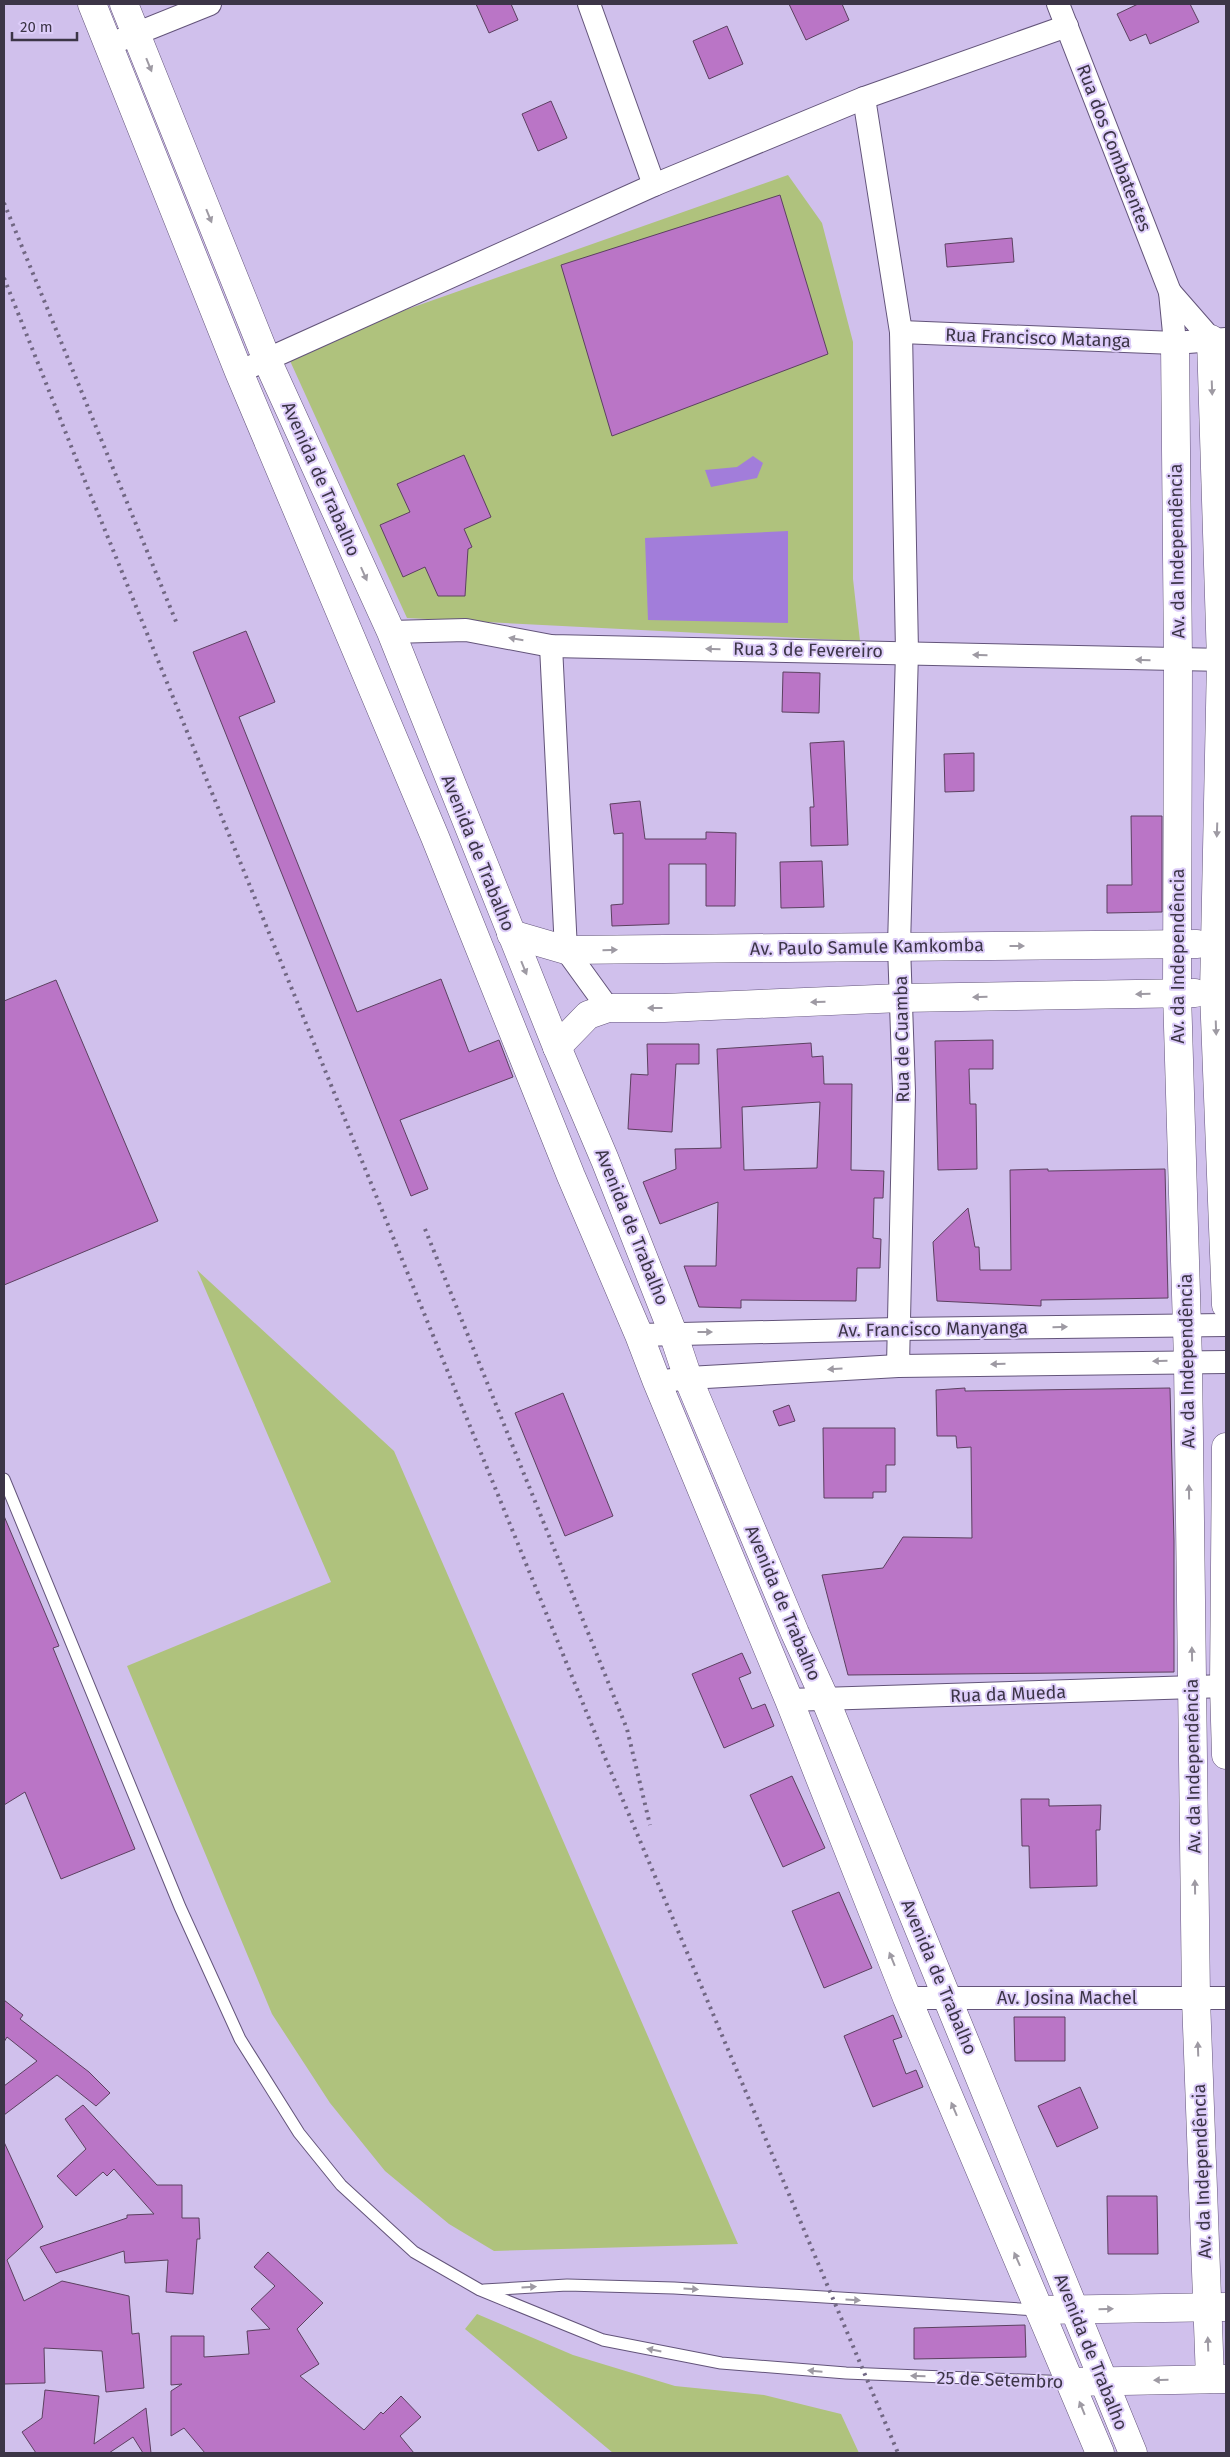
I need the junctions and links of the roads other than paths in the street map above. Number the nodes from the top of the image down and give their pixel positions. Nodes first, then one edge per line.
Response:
1 (92, 4) edge
2 (124, 4) edge
3 (210, 4) edge
4 (589, 4) edge
5 (1058, 4) edge
6 (1067, 26) junction
7 (137, 34) junction
8 (108, 45) junction
9 (864, 98) junction
10 (654, 185) junction
11 (1170, 292) junction
12 (901, 332) junction
13 (1219, 339) edge
14 (1174, 343) junction
15 (267, 360) junction
16 (238, 372) junction
17 (391, 632) junction
18 (551, 646) junction
19 (907, 652) junction
20 (1178, 661) junction
21 (1224, 661) edge
22 (432, 739) junction
23 (399, 754) junction
24 (511, 934) junction
25 (1220, 943) edge
26 (1178, 945) junction
27 (899, 946) junction
28 (566, 950) junction
29 (1220, 992) edge
30 (1177, 993) junction
31 (901, 998) junction
32 (608, 1008) junction
33 (556, 1047) junction
34 (605, 1160) junction
35 (571, 1176) junction
36 (1226, 1306) edge
37 (1186, 1326) junction
38 (1226, 1326) edge
39 (898, 1329) junction
40 (673, 1333) junction
41 (639, 1335) junction
42 (1188, 1361) junction
43 (1226, 1362) edge
44 (898, 1366) junction
45 (688, 1378) junction
46 (657, 1382) junction
47 (1226, 1447) edge
48 (4, 1479) edge
49 (1225, 1686) edge
50 (1192, 1689) junction
51 (825, 1699) junction
52 (789, 1700) junction
53 (1226, 1755) edge
54 (907, 1998) junction
55 (948, 1998) junction
56 (1226, 1998) edge
57 (1196, 1999) junction
58 (480, 2290) junction
59 (1217, 2307) edge
60 (1073, 2309) junction
61 (1040, 2310) junction
62 (1218, 2379) edge
63 (1104, 2381) junction
64 (1071, 2382) junction
65 (1100, 2453) edge
66 (1133, 2453) edge

1 - 8 main road, Avenida de Trabalho
2 - 7 main road, Avenida de Trabalho
3 - 7 street
4 - 10 street
5 - 6 street, Rua dos Combatentes
6 - 9 street
6 - 11 street, Rua dos Combatentes
7 - 8 street
7 -> 15 main road, Avenida de Trabalho
8 - 16 main road, Avenida de Trabalho
9 - 10 street
9 - 12 street, Rua de Cuamba
10 - 15 street
11 - 13 street
11 - 14 street
12 - 14 street, Rua Francisco Matanga
12 - 19 street, Rua de Cuamba
13 - 14 street
13 -> 21 main road, Av. da Independência
14 - 20 main road, Av. da Independência
15 - 16 street
15 -> 17 main road, Avenida de Trabalho
16 - 23 main road, Avenida de Trabalho
18 -> 17 street, Rua 3 de Fevereiro
17 - 22 main road, Avenida de Trabalho
19 -> 18 street, Rua 3 de Fevereiro
18 - 28 street
20 -> 19 street, Rua 3 de Fevereiro
19 - 27 street, Rua de Cuamba
20 - 21 street, Rua 3 de Fevereiro
20 - 26 main road, Av. da Independência
21 -> 25 main road, Av. da Independência
22 - 23 main road
22 - 24 main road, Avenida de Trabalho
23 - 35 main road, Avenida de Trabalho
24 - 28 main road, Av. Paulo Samule Kamkomba
24 -> 33 main road, Avenida de Trabalho
25 - 26 main road, Av. Paulo Samule Kamkomba
25 - 29 main road, Av. da Independência
27 -> 26 main road, Av. Paulo Samule Kamkomba
26 - 30 main road, Av. da Independência
28 -> 27 main road, Av. Paulo Samule Kamkomba
27 - 31 street, Rua de Cuamba
28 - 32 street
29 - 30 main road
29 -> 36 main road, Av. da Independência
30 -> 31 main road
30 - 37 main road, Av. da Independência
31 -> 32 main road
31 - 39 street, Rua de Cuamba
32 - 33 main road
33 - 34 main road, Avenida de Trabalho
34 - 35 main road
34 - 40 main road, Avenida de Trabalho
35 - 41 main road, Avenida de Trabalho
37 - 38 street, Av. Francisco Manyanga
39 -> 37 street, Av. Francisco Manyanga
37 - 42 main road, Av. da Independência
40 -> 39 street, Av. Francisco Manyanga
39 - 44 street, Rua de Cuamba
40 - 41 street, Av. Francisco Manyanga
40 - 45 main road, Avenida de Trabalho
41 - 46 main road, Avenida de Trabalho
42 - 43 street, Av. Francisco Manyanga
42 -> 44 street, Av. Francisco Manyanga
50 -> 42 main road, Av. da Independência
44 -> 45 street, Av. Francisco Manyanga
45 - 46 street, Av. Francisco Manyanga
45 - 51 main road, Avenida de Trabalho
46 - 52 main road, Avenida de Trabalho
47 - 49 main road, Av. da Independência
48 - 58 lane, 25 de Setembro
49 - 50 street, Rua da Mueda
49 - 53 main road, Av. da Independência
50 - 51 street, Rua da Mueda
57 -> 50 main road, Av. da Independência
51 - 52 street, Rua da Mueda
51 - 55 main road, Avenida de Trabalho
54 -> 52 main road, Avenida de Trabalho
54 - 55 street, Av. Josina Machel
61 -> 54 main road, Avenida de Trabalho
55 - 57 street, Av. Josina Machel
55 - 60 main road, Avenida de Trabalho
56 - 57 street, Av. Josina Machel
59 -> 57 main road, Av. da Independência
58 -> 61 lane
64 -> 58 lane, 25 de Setembro
60 -> 59 main road
62 -> 59 main road, Av. da Independência
60 - 61 main road
60 - 63 main road, Avenida de Trabalho
61 - 64 main road, Avenida de Trabalho
62 -> 63 main road, 25 de Setembro
63 - 64 main road, 25 de Setembro
63 - 66 main road, Avenida de Trabalho
65 -> 64 main road, Avenida de Trabalho

